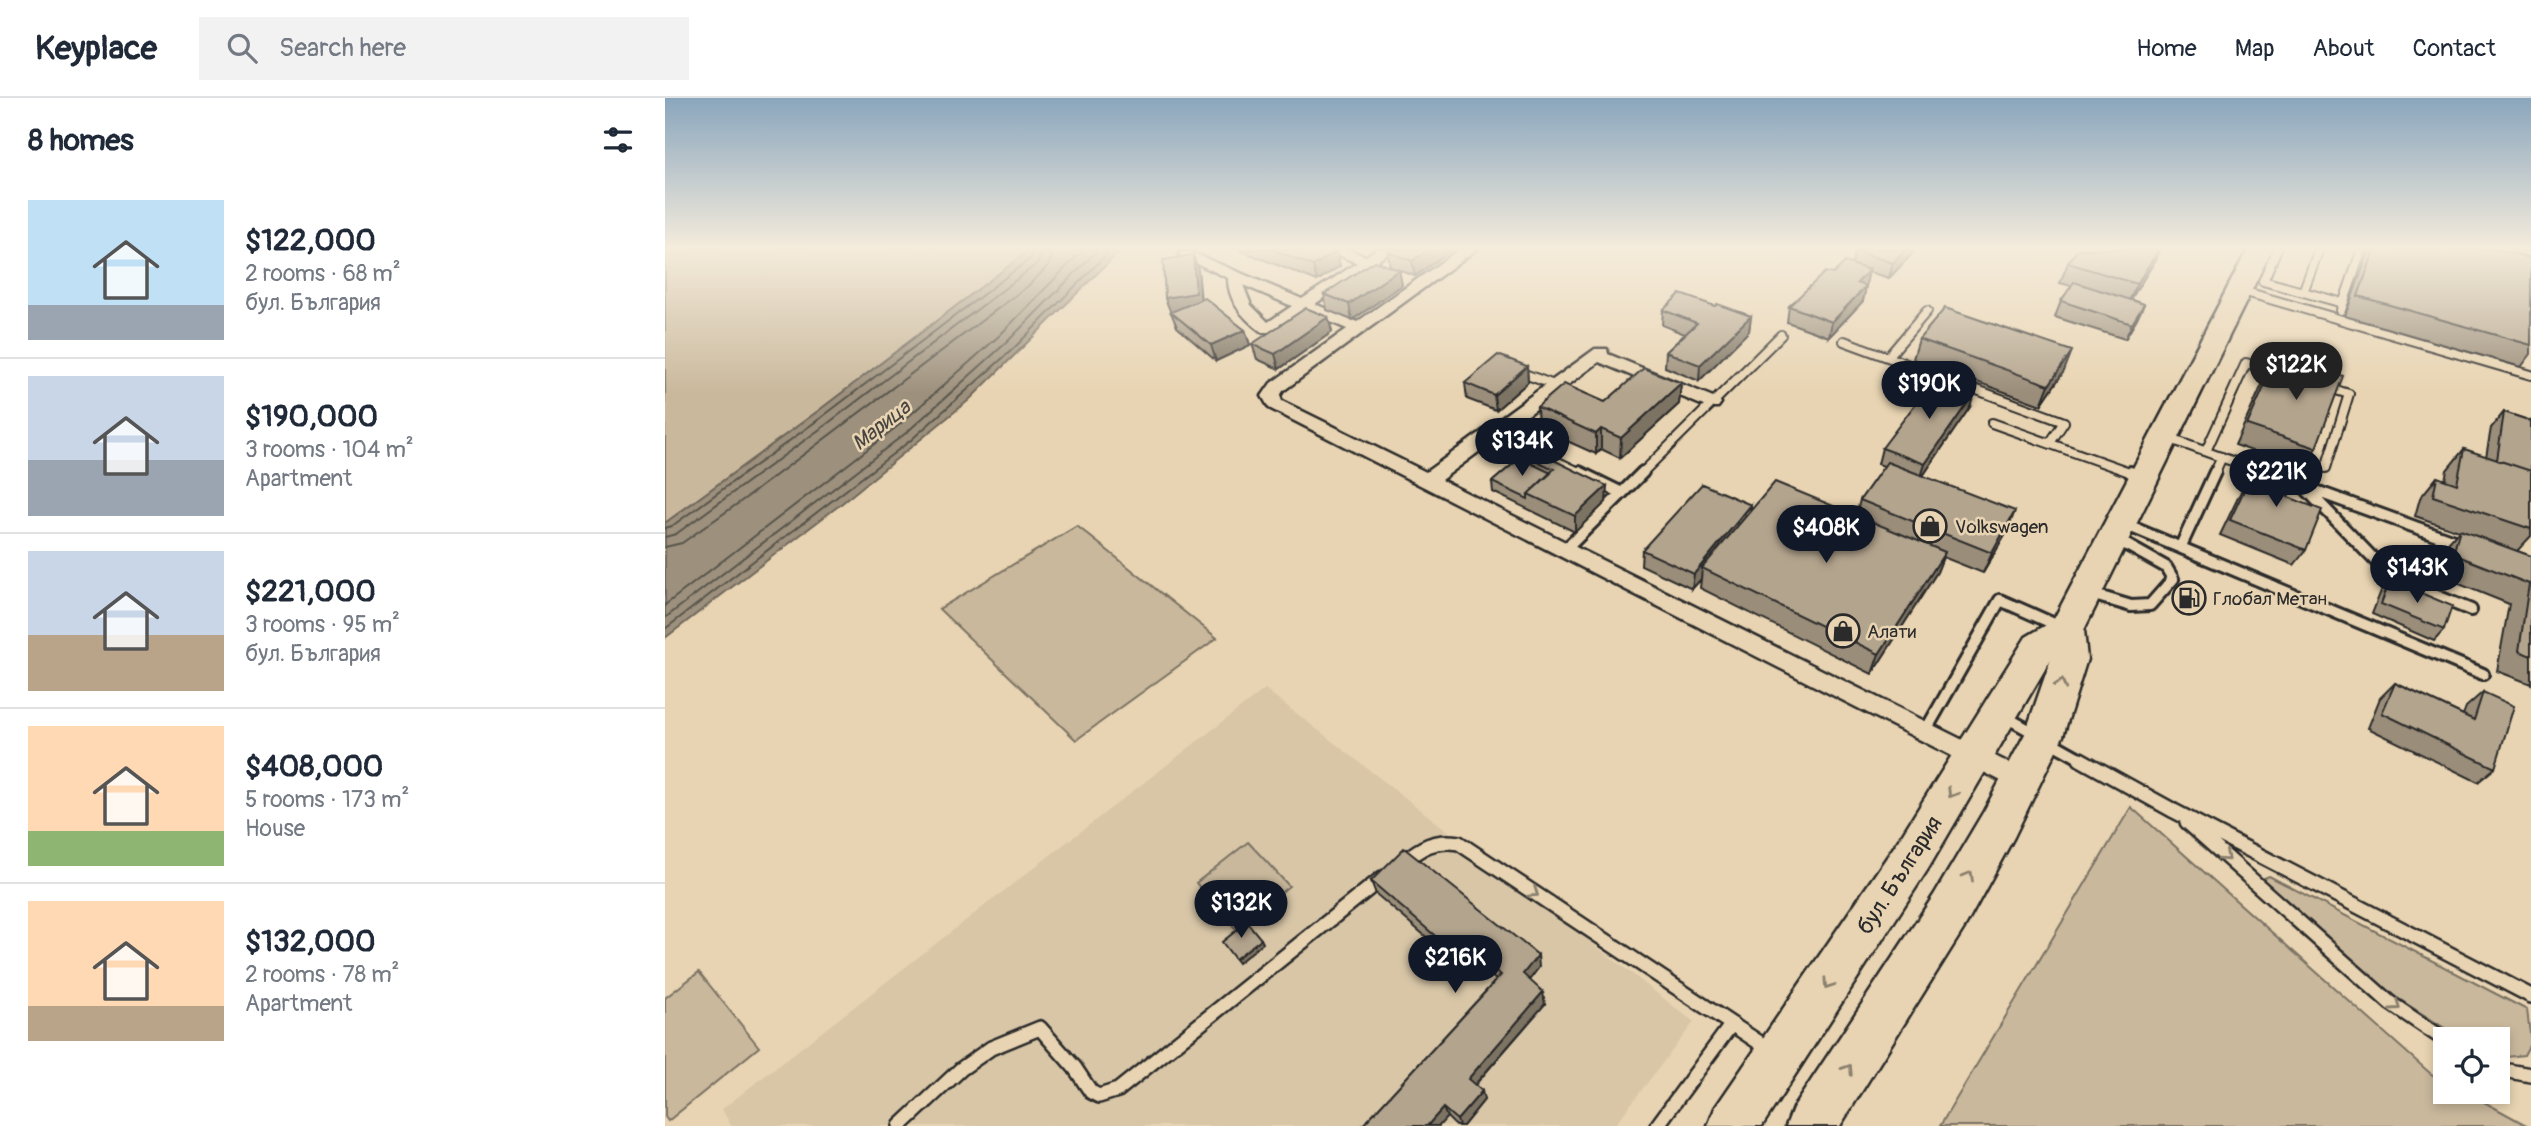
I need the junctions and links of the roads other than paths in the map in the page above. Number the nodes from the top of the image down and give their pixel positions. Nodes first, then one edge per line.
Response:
1 (1238, 297) edge
2 (1285, 297) edge
3 (1316, 297) edge
4 (1404, 297) edge
5 (2235, 297) edge
6 (2263, 297) edge
7 (2321, 297) edge
8 (2345, 297) edge
9 (2343, 303) junction
10 (1304, 305) junction
11 (1927, 311) dead end
12 (2338, 319) junction
13 (1360, 329) junction
14 (1780, 335) dead end
15 (1844, 341) dead end
16 (1888, 357) junction
17 (1510, 368) edge
18 (2531, 375) edge
19 (2300, 379) edge
20 (2312, 383) edge
21 (1554, 385) junction
22 (1712, 403) junction
23 (1992, 423) dead end
24 (1494, 431) junction
25 (2165, 437) junction
26 (2050, 443) junction
27 (2206, 451) junction
28 (2223, 457) junction
29 (2326, 468) dead end
30 (2144, 477) junction
31 (1427, 481) junction
32 (2303, 486) junction
33 (1622, 493) junction
34 (2117, 530) junction
35 (2181, 546) junction
36 (2468, 546) edge
37 (1565, 550) junction
38 (2086, 592) junction
39 (2471, 610) dead end
40 (2066, 630) junction
41 (2483, 674) dead end
42 (2000, 713) junction
43 (1926, 730) junction
44 (2044, 736) junction
45 (1975, 755) junction
46 (2021, 780) junction
47 (2174, 811) junction
48 (2531, 996) edge
49 (1731, 1025) junction
50 (2433, 1032) edge
51 (1780, 1056) junction
52 (2510, 1071) edge
53 (2531, 1075) edge
54 (900, 1126) edge
55 (1657, 1126) edge
56 (1733, 1126) edge
57 (1811, 1126) edge

1 - 10 street
2 - 10 street
3 - 10 street
4 - 13 street
5 - 25 main road, бул. България
6 - 12 lane
7 - 9 lane
8 - 9 lane
9 - 12 lane
10 - 13 street
11 - 16 lane
12 - 18 lane
13 - 31 street
14 - 22 lane
15 - 16 lane
16 - 26 lane
17 - 21 lane
19 - 27 lane
20 - 29 lane
21 - 22 street
21 - 24 street
22 - 33 lane
23 - 26 lane
24 - 31 street
24 - 33 lane
25 - 27 lane
25 - 30 main road, бул. България
26 - 30 lane
27 - 28 lane
28 - 32 lane
28 - 35 lane
30 - 34 main road, бул. България
31 - 37 street
32 - 36 lane
32 - 39 lane
33 - 37 lane
34 - 35 lane
34 - 38 main road, бул. България
34 - 38 lane
35 - 41 lane
37 - 43 street
38 - 40 main road, бул. България
40 - 42 main road, бул. България
40 - 43 lane
44 -> 40 main road, бул. България
42 - 44 lane
42 - 45 main road, бул. България
43 - 45 street
44 - 46 main road, бул. България
44 - 47 lane
45 - 46 street
45 -> 51 main road, бул. България
57 -> 46 main road, бул. България
47 - 48 lane
47 -> 50 lane
49 - 51 lane
54 -> 49 lane
49 - 55 lane
51 - 56 main road, бул. България
52 - 53 lane

